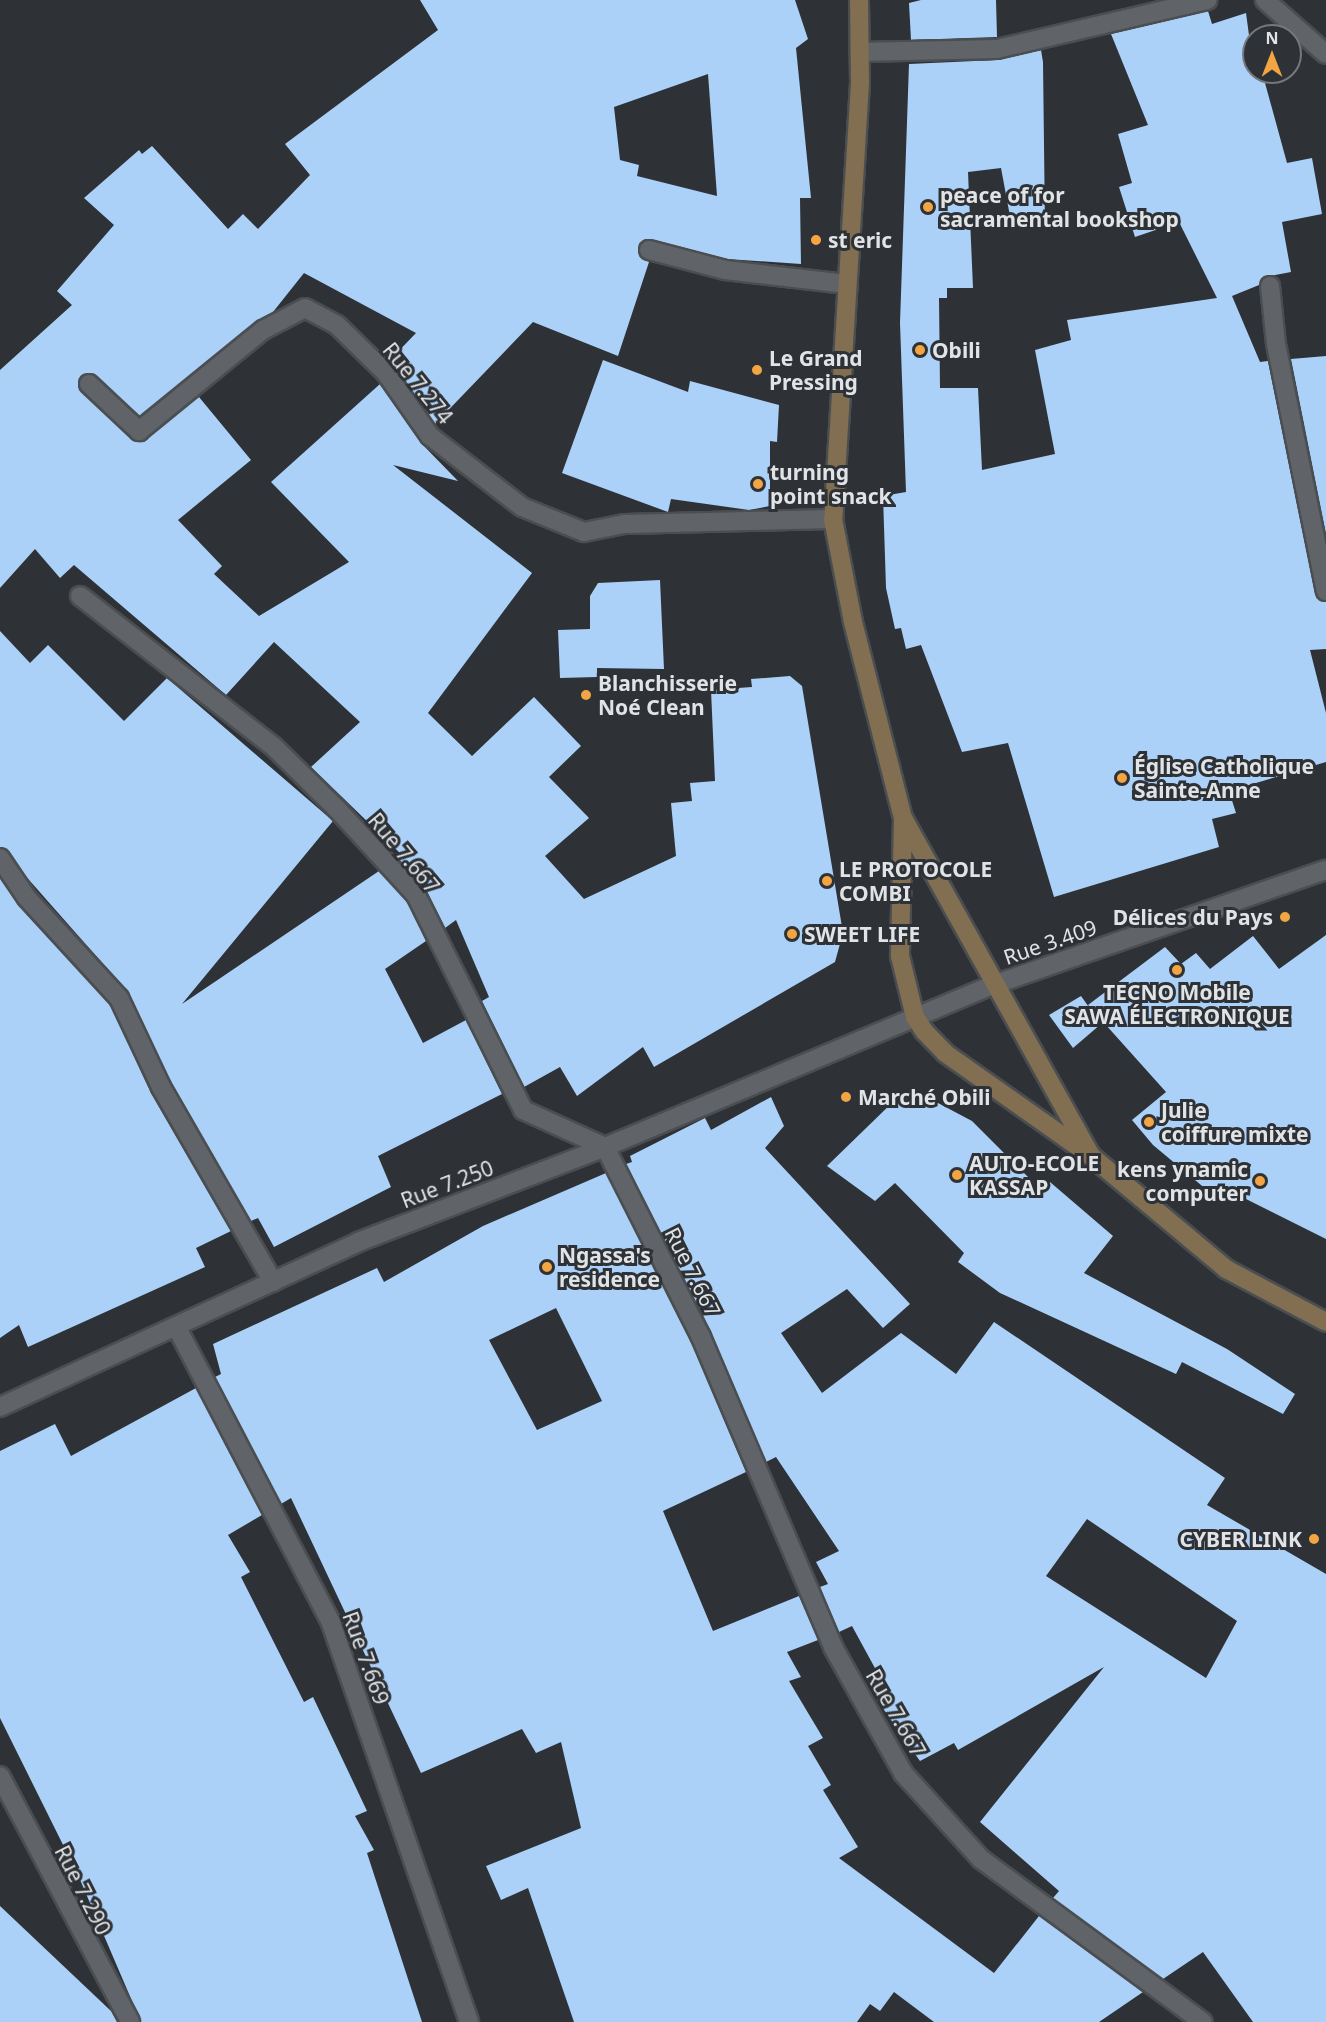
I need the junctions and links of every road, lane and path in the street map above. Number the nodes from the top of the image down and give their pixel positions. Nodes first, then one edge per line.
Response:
1 (860, 0) edge
2 (1207, 0) edge
3 (1265, 0) edge
4 (860, 52) junction
5 (1326, 54) edge
6 (649, 250) dead end
7 (846, 284) junction
8 (1270, 286) dead end
9 (89, 384) dead end
10 (833, 519) junction
11 (1326, 591) edge
12 (80, 596) dead end
13 (903, 818) junction
14 (0, 858) edge
15 (1326, 870) edge
16 (993, 985) junction
17 (915, 1017) junction
18 (605, 1147) junction
19 (1091, 1156) junction
20 (273, 1282) junction
21 (1326, 1322) edge
22 (177, 1328) junction
23 (0, 1407) edge
24 (0, 1776) edge
25 (130, 2022) edge
26 (469, 2022) edge
27 (1203, 2022) edge

1 - 4 main road
2 - 4 street
3 - 5 street
4 - 7 main road
6 - 7 street
7 - 10 main road
8 - 11 street
9 - 10 street, Rue 7.274
10 - 13 main road
12 - 18 street, Rue 7.667
13 - 16 main road
13 - 17 main road
14 - 20 street
15 - 16 street, Rue 3.409
16 - 17 street, Rue 3.409
16 - 19 main road
17 - 18 street, Rue 7.250
17 - 19 main road
18 - 20 street, Rue 7.250
18 - 27 street, Rue 7.667
19 - 21 main road
20 - 22 street, Rue 7.250
22 - 23 street, Rue 7.250
22 - 26 street, Rue 7.669
24 - 25 street, Rue 7.290

